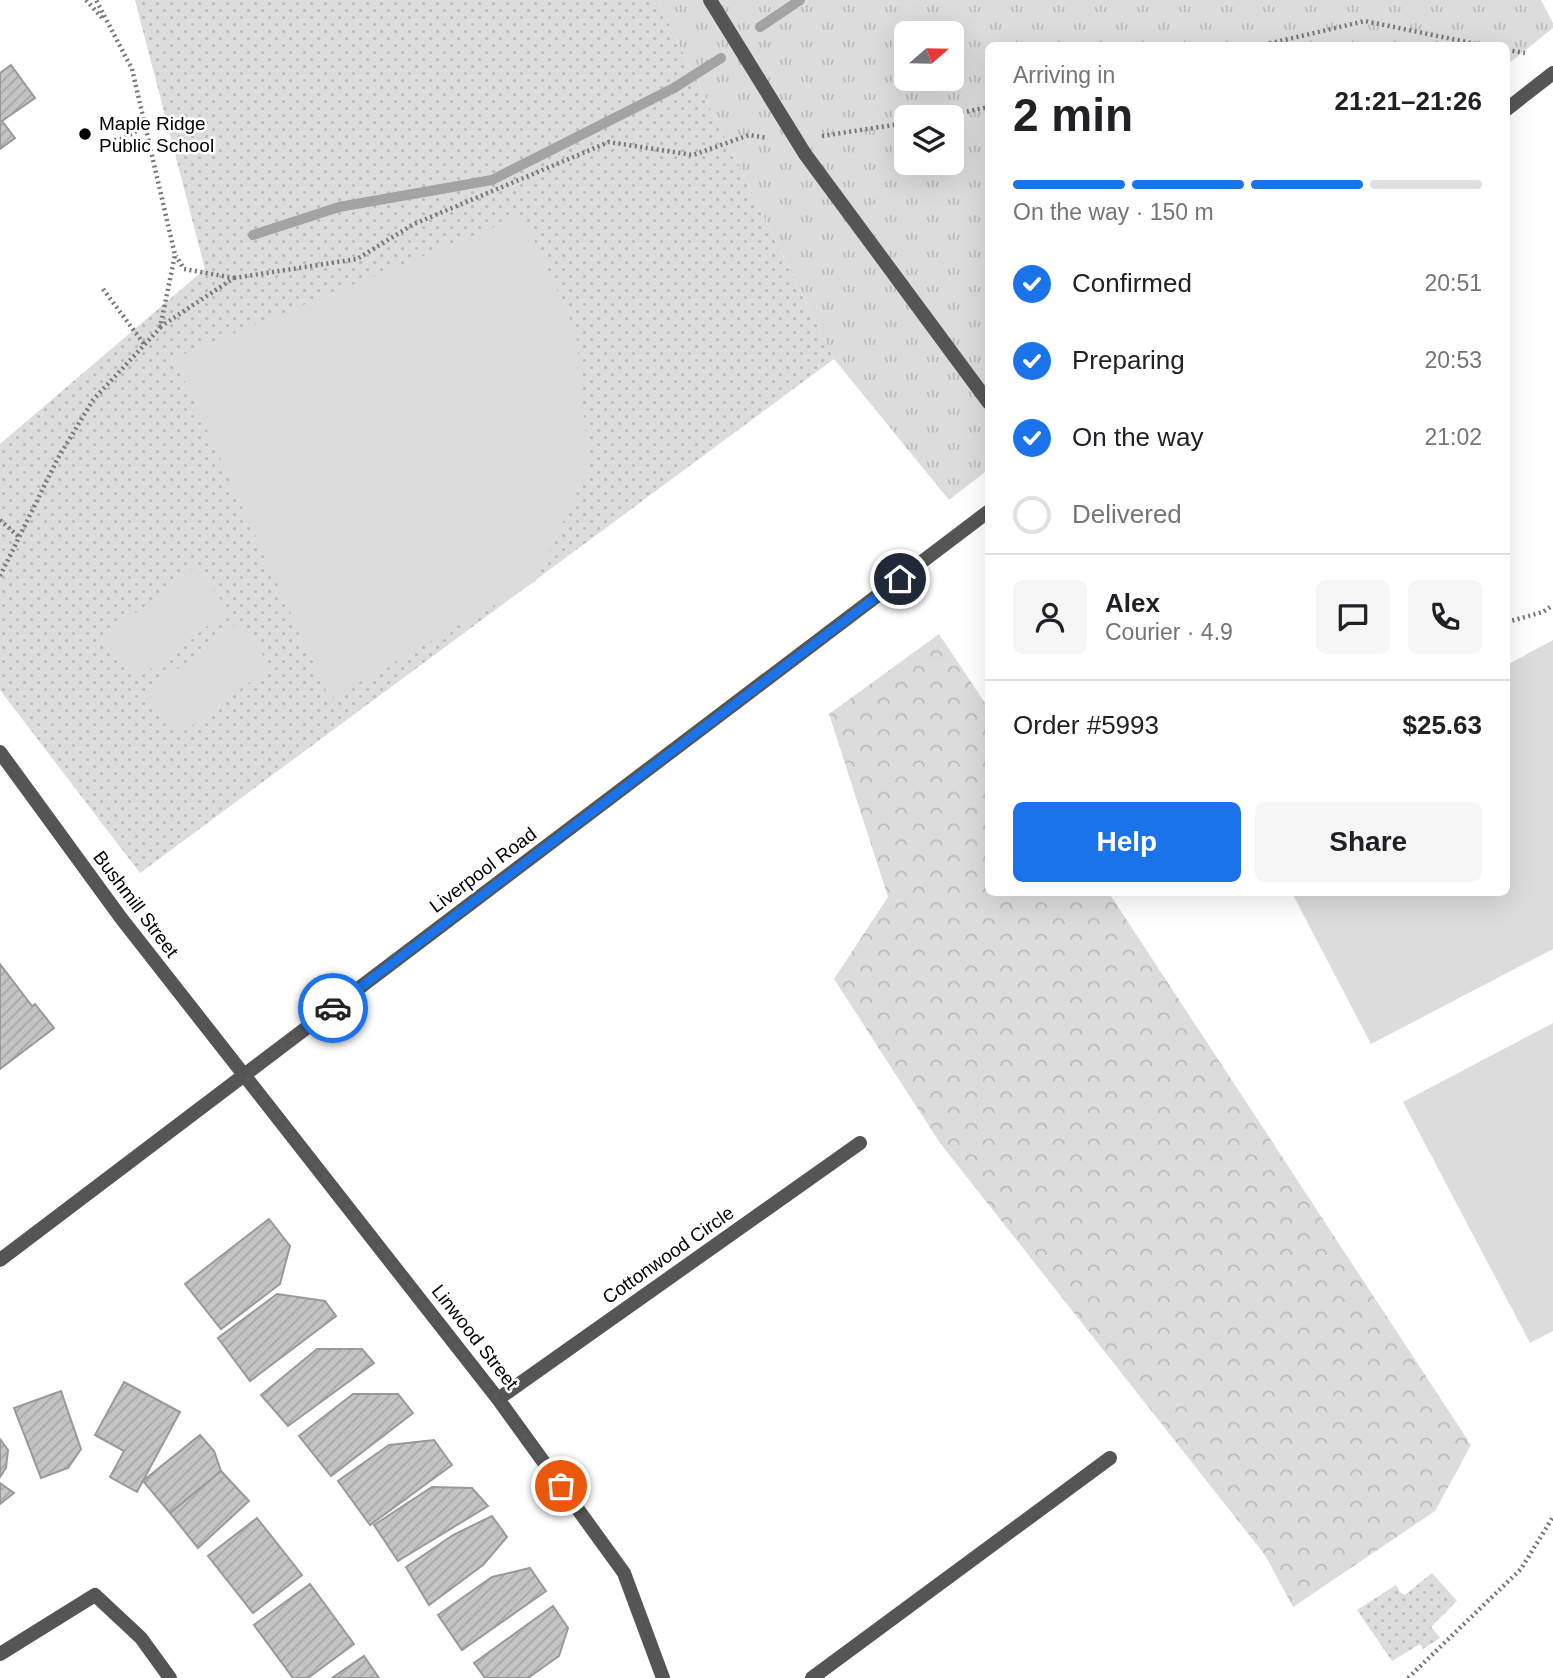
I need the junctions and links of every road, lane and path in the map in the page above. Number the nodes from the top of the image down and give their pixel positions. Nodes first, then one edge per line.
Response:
1 (86, 0) edge
2 (96, 0) edge
3 (710, 0) edge
4 (110, 26) junction
5 (1276, 42) edge
6 (1466, 42) edge
7 (1510, 50) edge
8 (1525, 53) dead end
9 (1553, 73) edge
10 (1510, 107) edge
11 (985, 108) edge
12 (964, 112) edge
13 (894, 125) edge
14 (145, 127) junction
15 (796, 141) junction
16 (99, 142) dead end
17 (175, 255) junction
18 (234, 278) junction
19 (103, 289) dead end
20 (160, 328) junction
21 (144, 344) junction
22 (985, 398) edge
23 (985, 514) edge
24 (0, 520) edge
25 (19, 537) junction
26 (0, 576) edge
27 (1553, 604) edge
28 (1510, 621) edge
29 (0, 752) edge
30 (246, 1075) junction
31 (860, 1143) dead end
32 (0, 1260) edge
33 (498, 1399) junction
34 (1110, 1458) dead end
35 (1553, 1517) edge
36 (0, 1654) edge
37 (170, 1678) edge
38 (663, 1678) edge
39 (812, 1678) edge
40 (1408, 1678) edge

1 - 4 path
2 - 4 path
3 - 15 street
4 - 14 path
5 - 6 path
7 - 8 path
9 - 10 street
11 - 12 path
13 - 15 path
14 - 16 path
14 - 17 path
15 - 18 path
15 - 22 street
17 - 18 path
17 - 20 path
18 - 20 path
19 - 21 path
20 - 21 path
21 - 25 path
23 - 30 street, Liverpool Road
24 - 25 path
25 - 26 path
27 - 28 path
29 - 30 street, Bushmill Street
30 - 32 street, Liverpool Road
30 - 33 street, Linwood Street
31 - 33 street, Cottonwood Circle
33 - 38 street, Linwood Street
34 - 39 street
35 - 40 path
36 - 37 street

